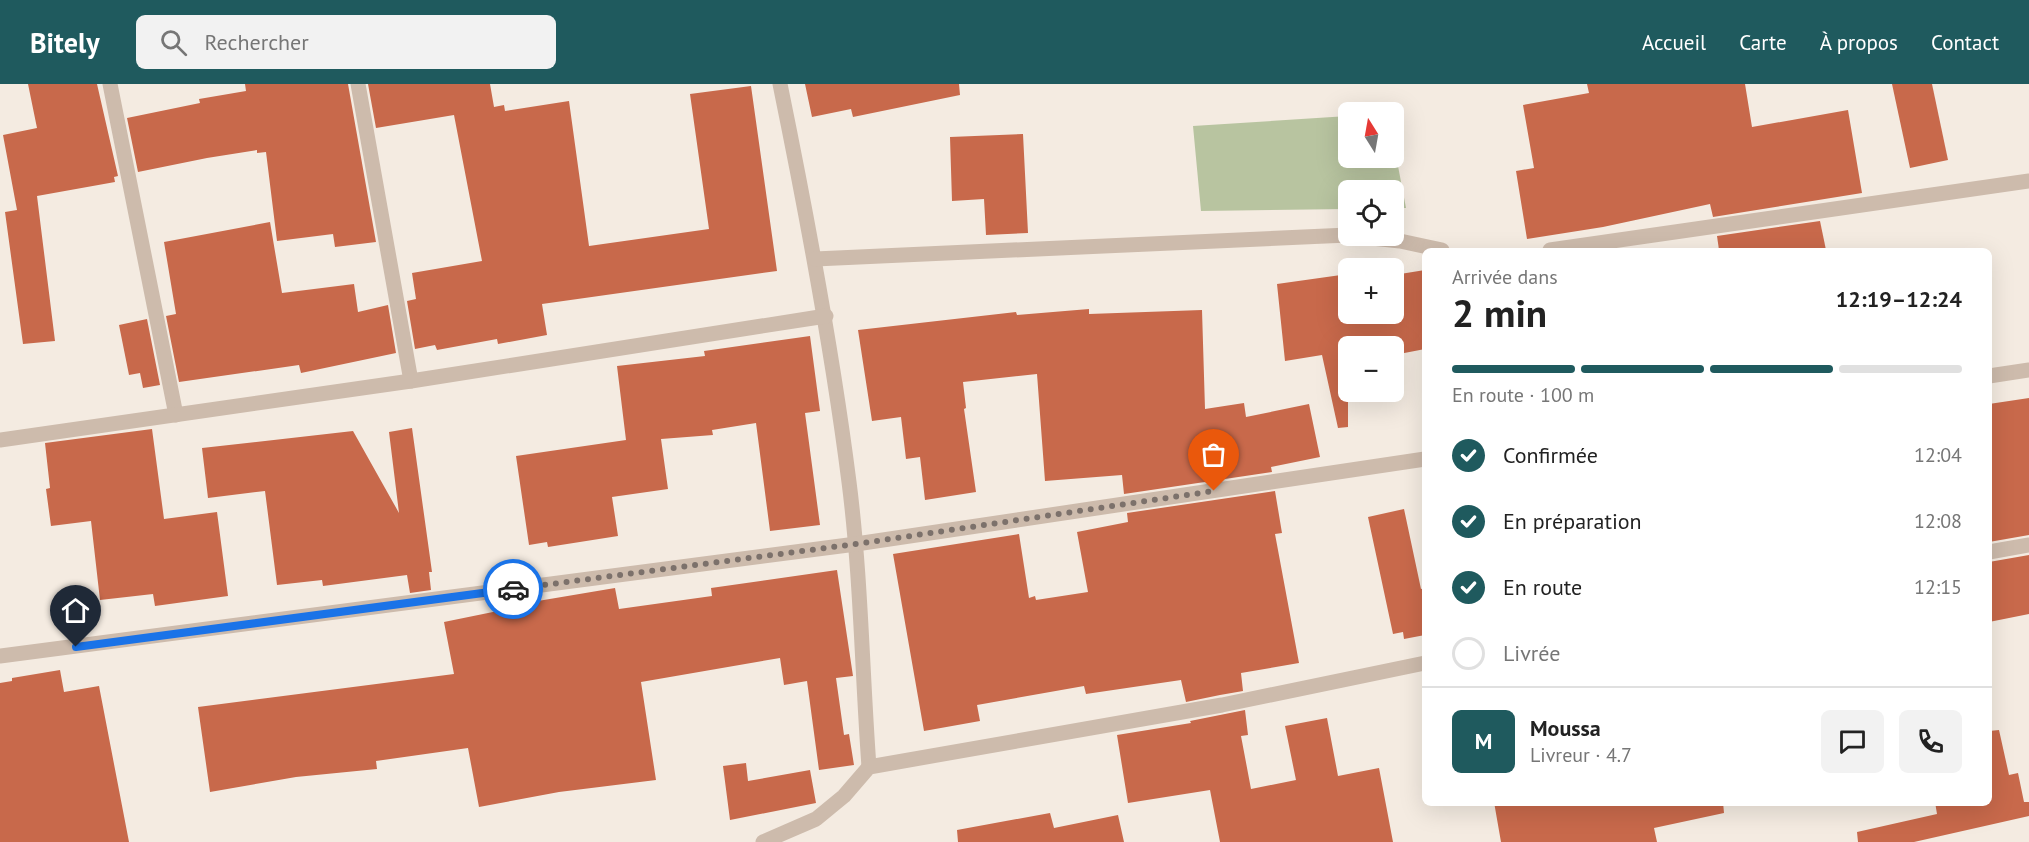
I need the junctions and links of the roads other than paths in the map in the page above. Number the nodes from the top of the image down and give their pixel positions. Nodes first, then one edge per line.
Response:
1 (110, 84) edge
2 (358, 84) edge
3 (780, 84) edge
4 (2029, 182) edge
5 (1338, 235) edge
6 (1404, 242) edge
7 (1433, 248) edge
8 (1564, 248) edge
9 (815, 259) junction
10 (826, 316) junction
11 (2029, 370) edge
12 (1992, 376) edge
13 (411, 381) junction
14 (176, 415) junction
15 (0, 440) edge
16 (1422, 459) edge
17 (856, 544) junction
18 (2029, 545) edge
19 (1992, 551) edge
20 (0, 656) edge
21 (1422, 664) edge
22 (869, 767) junction
23 (763, 842) edge

1 - 14 street
2 - 13 street
3 - 9 street
4 - 8 street
5 - 9 street
6 - 7 street
9 - 10 street
10 - 13 street
10 - 17 street
11 - 12 street
13 - 14 street
14 - 15 street
16 - 17 street
17 - 20 street
17 - 22 street
18 - 19 street
21 - 22 street
22 - 23 street

